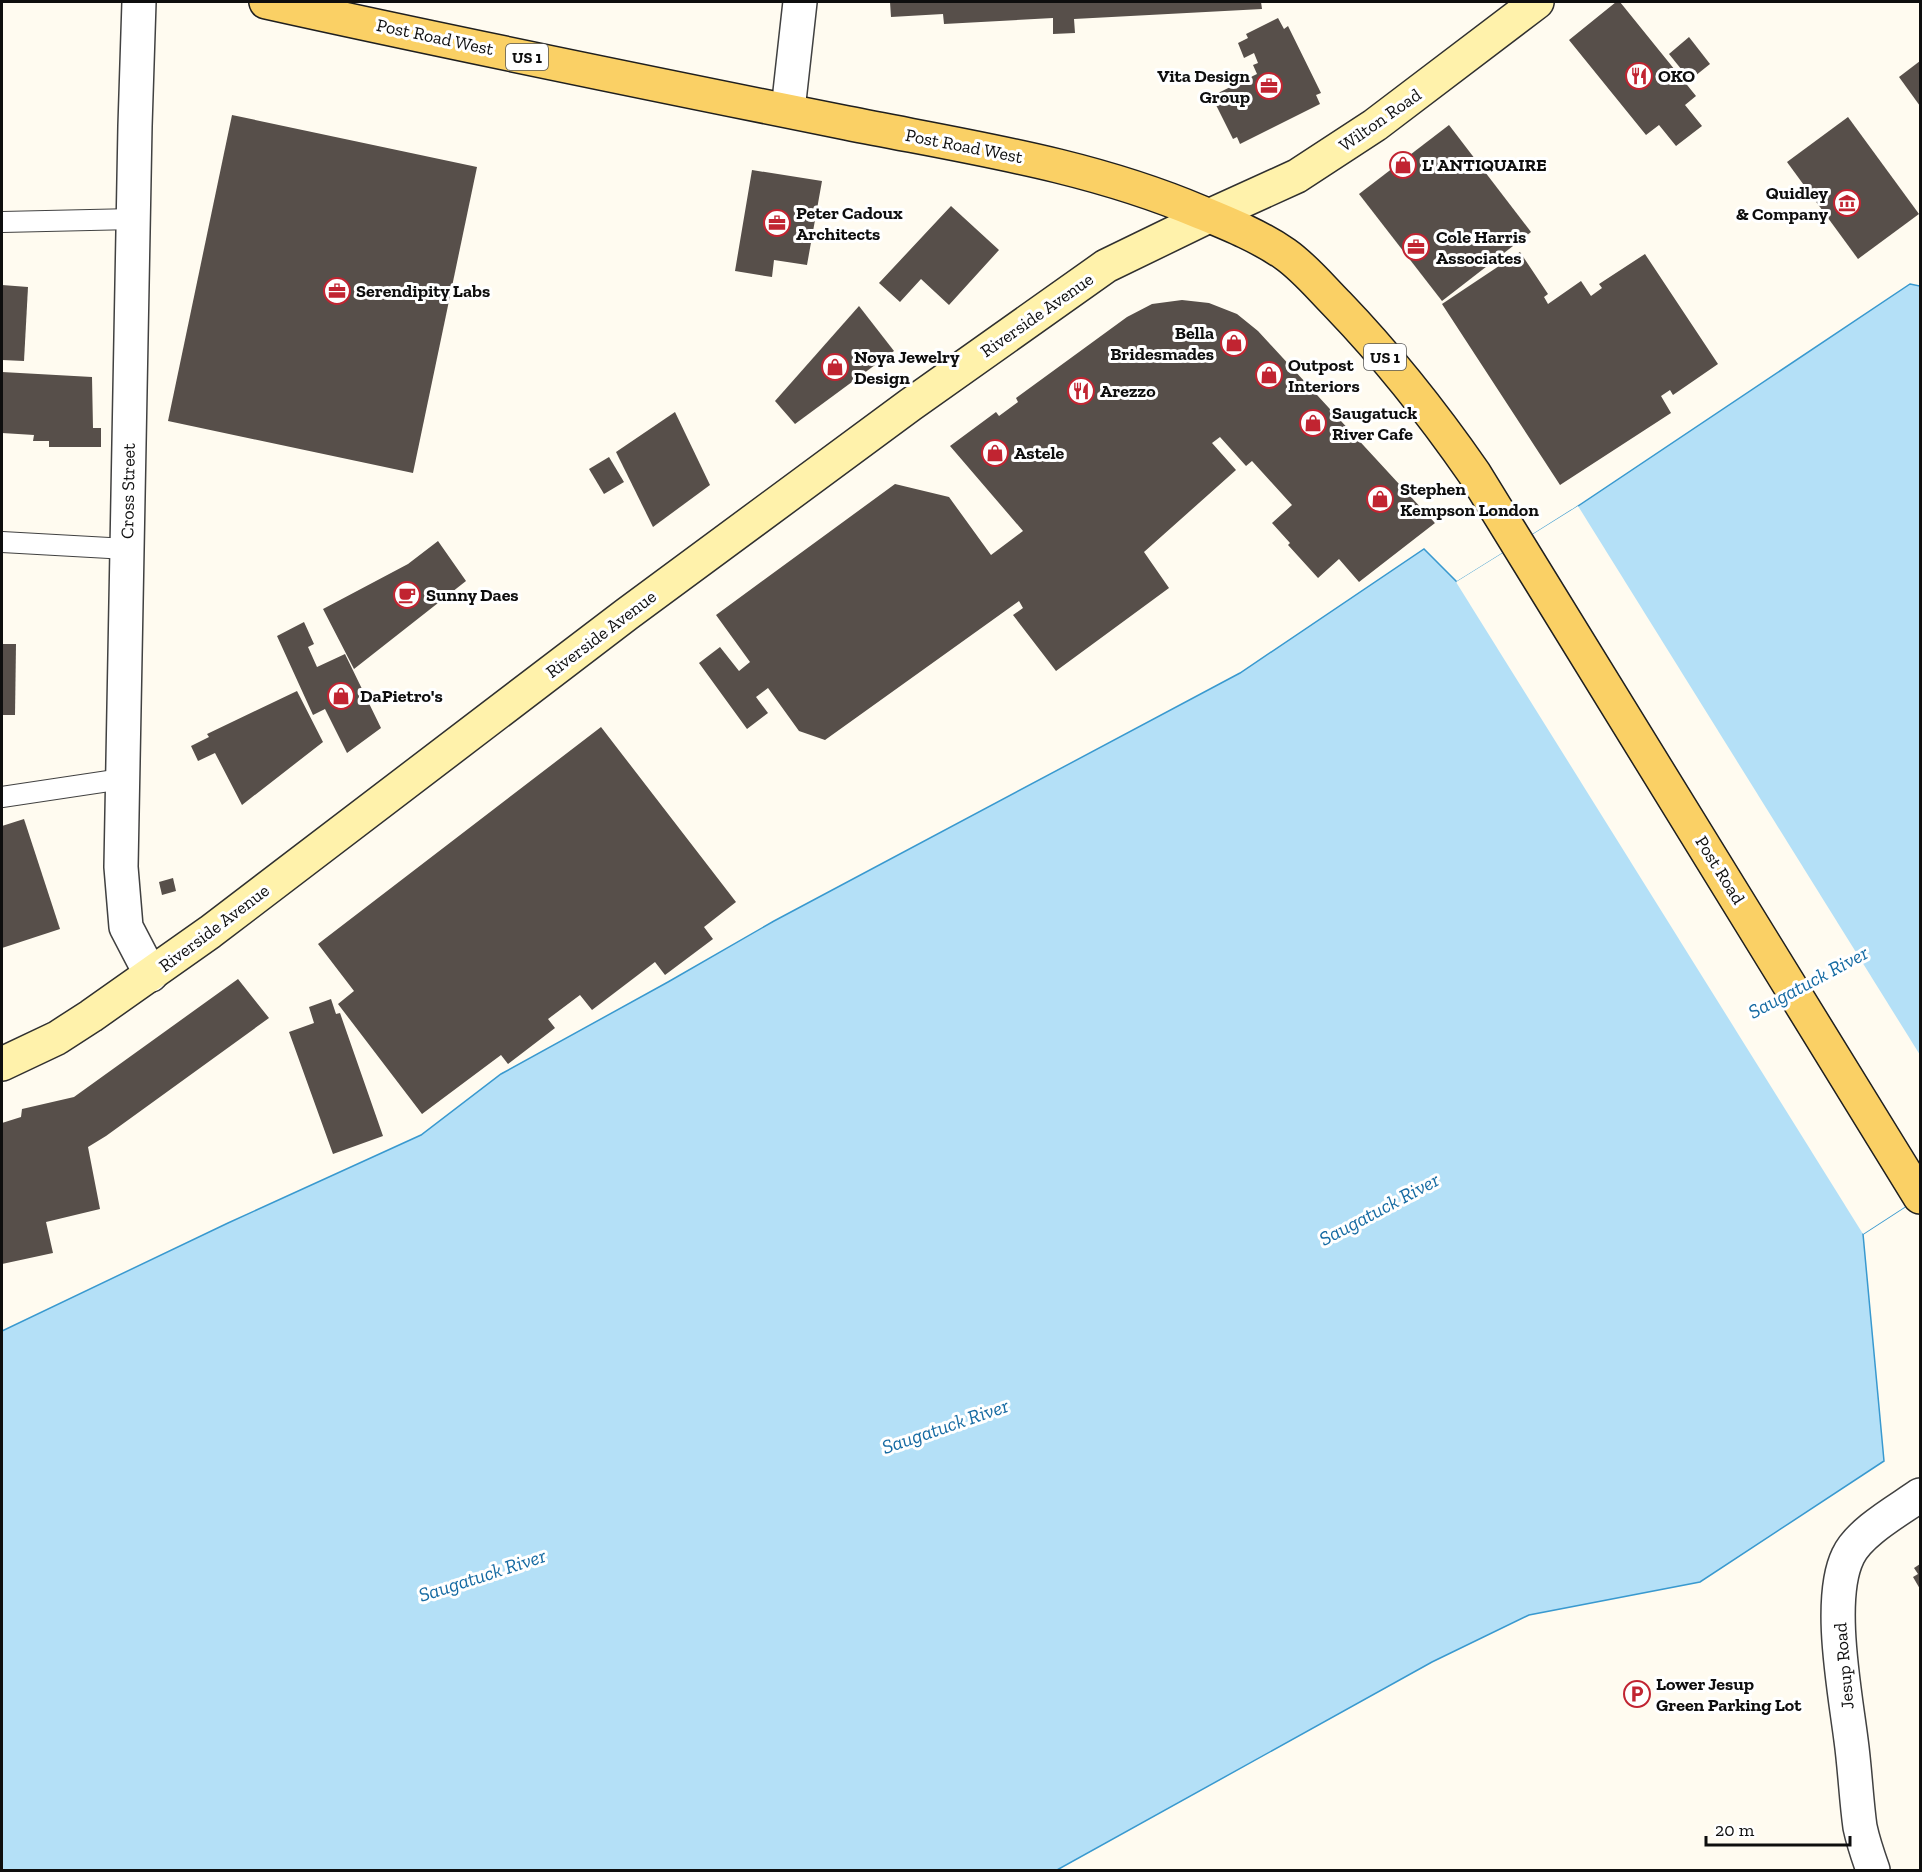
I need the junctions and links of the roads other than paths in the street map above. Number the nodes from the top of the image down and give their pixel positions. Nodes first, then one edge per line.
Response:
1 (139, 2) edge
2 (266, 2) edge
3 (800, 2) edge
4 (1537, 2) edge
5 (788, 110) junction
6 (1209, 216) junction
7 (134, 219) junction
8 (2, 222) edge
9 (2, 542) edge
10 (1517, 544) joint
11 (127, 549) junction
12 (122, 779) junction
13 (2, 797) edge
14 (151, 975) junction
15 (2, 1064) edge
16 (1920, 1197) edge
17 (1920, 1495) edge
18 (1873, 1870) edge

1 - 7 street, Cross Street
2 - 5 main road, Post Road West / US 1
3 - 5 street
4 - 6 main road, Wilton Road
5 - 6 main road, Post Road West / US 1
6 - 10 main road, Post Road West / US 1
6 - 14 main road, Riverside Avenue
7 - 8 lane
7 - 11 street, Cross Street
9 - 11 lane
10 - 16 main road, Post Road / US 1
11 - 12 street, Cross Street
12 - 13 lane
12 - 14 street, Cross Street
14 - 15 main road, Riverside Avenue
17 - 18 street, Jesup Road

